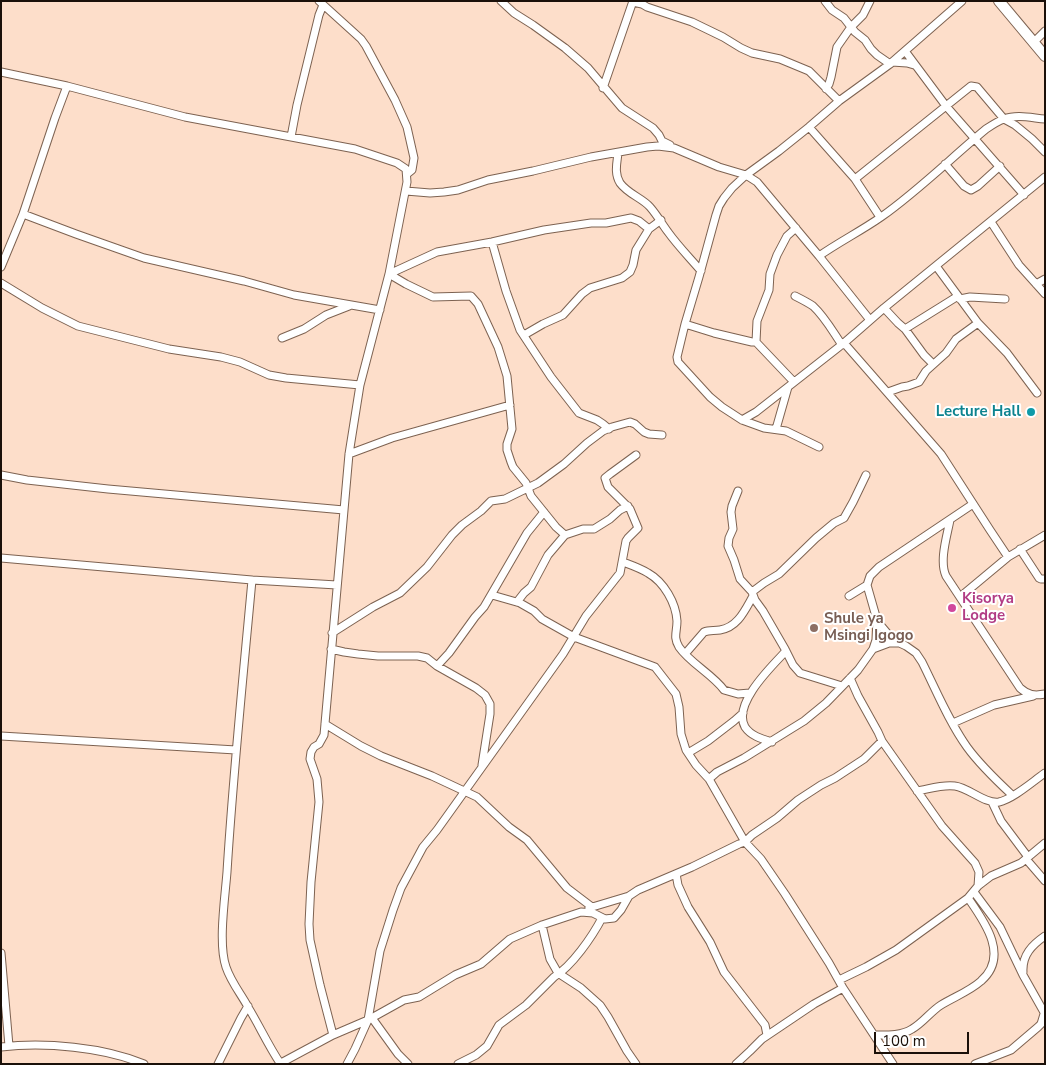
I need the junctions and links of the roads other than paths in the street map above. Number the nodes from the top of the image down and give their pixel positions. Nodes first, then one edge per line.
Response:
1 (501, 1) edge
2 (826, 1) edge
3 (870, 1) edge
4 (962, 1) edge
5 (1000, 1) edge
6 (633, 2) edge
7 (321, 3) edge
8 (851, 27) junction
9 (1045, 31) edge
10 (1034, 42) junction
11 (905, 51) junction
12 (1045, 56) edge
13 (891, 63) junction
14 (915, 65) junction
15 (1, 72) edge
16 (67, 86) junction
17 (604, 88) junction
18 (826, 89) junction
19 (839, 101) junction
20 (946, 106) junction
21 (1004, 119) junction
22 (1045, 119) edge
23 (810, 126) junction
24 (291, 138) junction
25 (975, 138) junction
26 (674, 148) junction
27 (1045, 152) edge
28 (618, 153) junction
29 (945, 164) junction
30 (1000, 166) junction
31 (407, 174) junction
32 (746, 175) junction
33 (855, 179) junction
34 (1044, 179) edge
35 (406, 191) junction
36 (1024, 194) junction
37 (23, 214) junction
38 (880, 218) junction
39 (660, 220) junction
40 (991, 222) junction
41 (796, 228) junction
42 (649, 229) junction
43 (492, 242) junction
44 (819, 256) junction
45 (936, 266) junction
46 (1, 267) edge
47 (701, 271) junction
48 (390, 274) junction
49 (1045, 279) edge
50 (1, 283) edge
51 (1036, 284) junction
52 (1045, 294) edge
53 (795, 296) dead end
54 (959, 297) junction
55 (1005, 299) dead end
56 (350, 306) junction
57 (884, 308) junction
58 (380, 310) junction
59 (870, 320) junction
60 (978, 323) junction
61 (684, 324) junction
62 (905, 329) junction
63 (524, 336) junction
64 (282, 338) dead end
65 (756, 342) junction
66 (843, 344) junction
67 (933, 364) junction
68 (360, 385) junction
69 (791, 385) junction
70 (888, 392) junction
71 (1037, 393) dead end
72 (510, 405) junction
73 (742, 420) junction
74 (609, 429) junction
75 (776, 429) junction
76 (662, 435) dead end
77 (819, 447) dead end
78 (350, 454) junction
79 (636, 455) dead end
80 (1, 475) edge
81 (866, 475) dead end
82 (528, 488) junction
83 (738, 491) dead end
84 (973, 504) junction
85 (628, 506) junction
86 (344, 510) junction
87 (544, 512) junction
88 (950, 520) junction
89 (565, 535) junction
90 (1045, 535) edge
91 (1020, 549) junction
92 (1008, 557) junction
93 (1, 558) edge
94 (623, 562) junction
95 (1045, 579) edge
96 (252, 580) junction
97 (337, 584) junction
98 (867, 584) junction
99 (753, 594) junction
100 (492, 595) junction
101 (849, 596) dead end
102 (960, 597) junction
103 (517, 602) junction
104 (877, 620) junction
105 (332, 632) junction
106 (574, 637) junction
107 (899, 643) junction
108 (331, 649) junction
109 (873, 649) junction
110 (786, 652) junction
111 (685, 654) junction
112 (437, 666) junction
113 (850, 678) junction
114 (842, 686) junction
115 (750, 693) junction
116 (738, 694) junction
117 (1042, 695) edge
118 (746, 704) junction
119 (743, 713) junction
120 (953, 723) junction
121 (325, 724) junction
122 (1, 736) edge
123 (882, 741) junction
124 (772, 742) junction
125 (236, 750) junction
126 (688, 753) junction
127 (482, 767) junction
128 (1045, 773) edge
129 (709, 780) junction
130 (465, 791) junction
131 (917, 791) junction
132 (1012, 796) junction
133 (992, 802) junction
134 (745, 842) junction
135 (1045, 843) edge
136 (1028, 858) junction
137 (676, 874) junction
138 (1045, 881) edge
139 (978, 886) junction
140 (971, 895) junction
141 (629, 896) junction
142 (592, 907) junction
143 (581, 912) junction
144 (602, 918) junction
145 (542, 925) junction
146 (1045, 936) edge
147 (1, 953) edge
148 (559, 974) junction
149 (1023, 975) junction
150 (839, 980) junction
151 (843, 988) junction
152 (248, 1006) junction
153 (1044, 1014) edge
154 (370, 1019) junction
155 (333, 1035) junction
156 (767, 1035) junction
157 (874, 1035) junction
158 (5, 1047) edge
159 (980, 1063) edge
160 (144, 1064) edge
161 (218, 1064) edge
162 (279, 1064) edge
163 (347, 1064) edge
164 (408, 1064) edge
165 (458, 1064) edge
166 (636, 1064) edge
167 (736, 1064) edge
168 (893, 1064) edge

1 - 17 street
2 - 8 street
3 - 8 street
4 - 11 street
5 - 10 main road
6 - 17 street
6 - 18 street
7 - 24 street
7 - 31 street
8 - 13 street
8 - 18 street
9 - 10 street
10 - 12 main road
11 - 13 street
11 - 14 street
13 - 14 street
13 - 19 street
14 - 20 street
15 - 16 street
16 - 24 street
16 - 37 street
17 - 26 street
18 - 19 street
19 - 23 street
20 - 21 street
20 - 25 street
20 - 33 street
21 - 22 street
21 - 25 street
21 - 27 street
23 - 32 street
23 - 33 street
24 - 31 street
25 - 29 street
25 - 30 street
26 - 28 street
26 - 32 street
28 - 35 street
28 - 39 street
29 - 30 street
29 - 38 street
30 - 36 street
31 - 35 street
32 - 41 street
32 - 47 street
33 - 38 street
34 - 36 street
35 - 48 street
36 - 40 street
37 - 46 street
37 - 56 street
38 - 44 street
39 - 42 street
39 - 47 street
40 - 45 street
40 - 51 street
41 - 44 street
41 - 65 street
42 - 43 street
42 - 63 street
43 - 48 street
43 - 63 street
44 - 59 street
45 - 54 street
45 - 57 street
47 - 61 street
48 - 58 street
48 - 72 street
49 - 51 street
50 - 68 street
51 - 52 street
53 - 66 street
54 - 55 street
54 - 60 street
54 - 62 street
56 - 58 street
56 - 64 street
57 - 59 street
57 - 62 street
58 - 68 street
59 - 66 street
60 - 67 street
60 - 71 street
61 - 65 street
61 - 73 street
62 - 67 street
63 - 74 street
65 - 69 street
66 - 69 street
66 - 70 street
67 - 70 street
68 - 78 street
69 - 73 street
69 - 75 street
70 - 84 street
72 - 78 street
72 - 82 street
73 - 75 street
74 - 76 street
74 - 82 street
75 - 77 street
78 - 86 street
79 - 85 street
80 - 86 street
81 - 99 street
82 - 87 street
82 - 105 street
83 - 99 street
84 - 88 street
84 - 92 street
85 - 89 street
85 - 94 street
86 - 97 street
87 - 89 street
87 - 100 street
88 - 98 street
88 - 102 street
89 - 103 street
90 - 91 street
91 - 92 street
91 - 95 street
92 - 102 street
93 - 96 street
94 - 106 street
94 - 111 street
96 - 97 street
96 - 125 street
97 - 105 street
98 - 101 street
98 - 104 street
99 - 110 street
99 - 111 street
100 - 103 street
100 - 112 street
102 - 117 street
103 - 106 street
104 - 107 street
104 - 109 street
105 - 108 street
106 - 126 street
106 - 127 street
107 - 109 street
107 - 120 street
108 - 112 street
108 - 121 street
109 - 113 street
110 - 114 street
110 - 115 street
111 - 116 street
112 - 127 street
113 - 114 street
113 - 123 street
114 - 124 street
115 - 116 street
115 - 118 street
116 - 118 street
117 - 120 street
118 - 119 street
119 - 124 street
119 - 126 street
120 - 132 street
121 - 130 street
121 - 155 street
122 - 125 street
123 - 131 street
123 - 134 street
124 - 129 street
125 - 152 street
126 - 129 street
127 - 130 street
128 - 132 street
129 - 134 street
130 - 142 street
130 - 154 street
131 - 133 street
131 - 139 street
132 - 133 street
133 - 136 street
134 - 137 street
134 - 150 street
135 - 136 street
136 - 138 street
136 - 139 street
137 - 141 street
137 - 156 street
139 - 140 street
140 - 149 street
140 - 150 street
140 - 157 street
141 - 142 street
141 - 144 street
142 - 143 street
143 - 144 street
143 - 145 street
144 - 148 street
145 - 148 street
145 - 154 street
146 - 149 street
147 - 158 street
148 - 165 street
148 - 166 street
149 - 153 street
150 - 151 street
151 - 156 street
151 - 157 street
152 - 161 street
152 - 162 street
153 - 159 street
154 - 155 street
154 - 163 street
154 - 164 street
155 - 162 street
156 - 167 street
157 - 168 street
158 - 160 street

